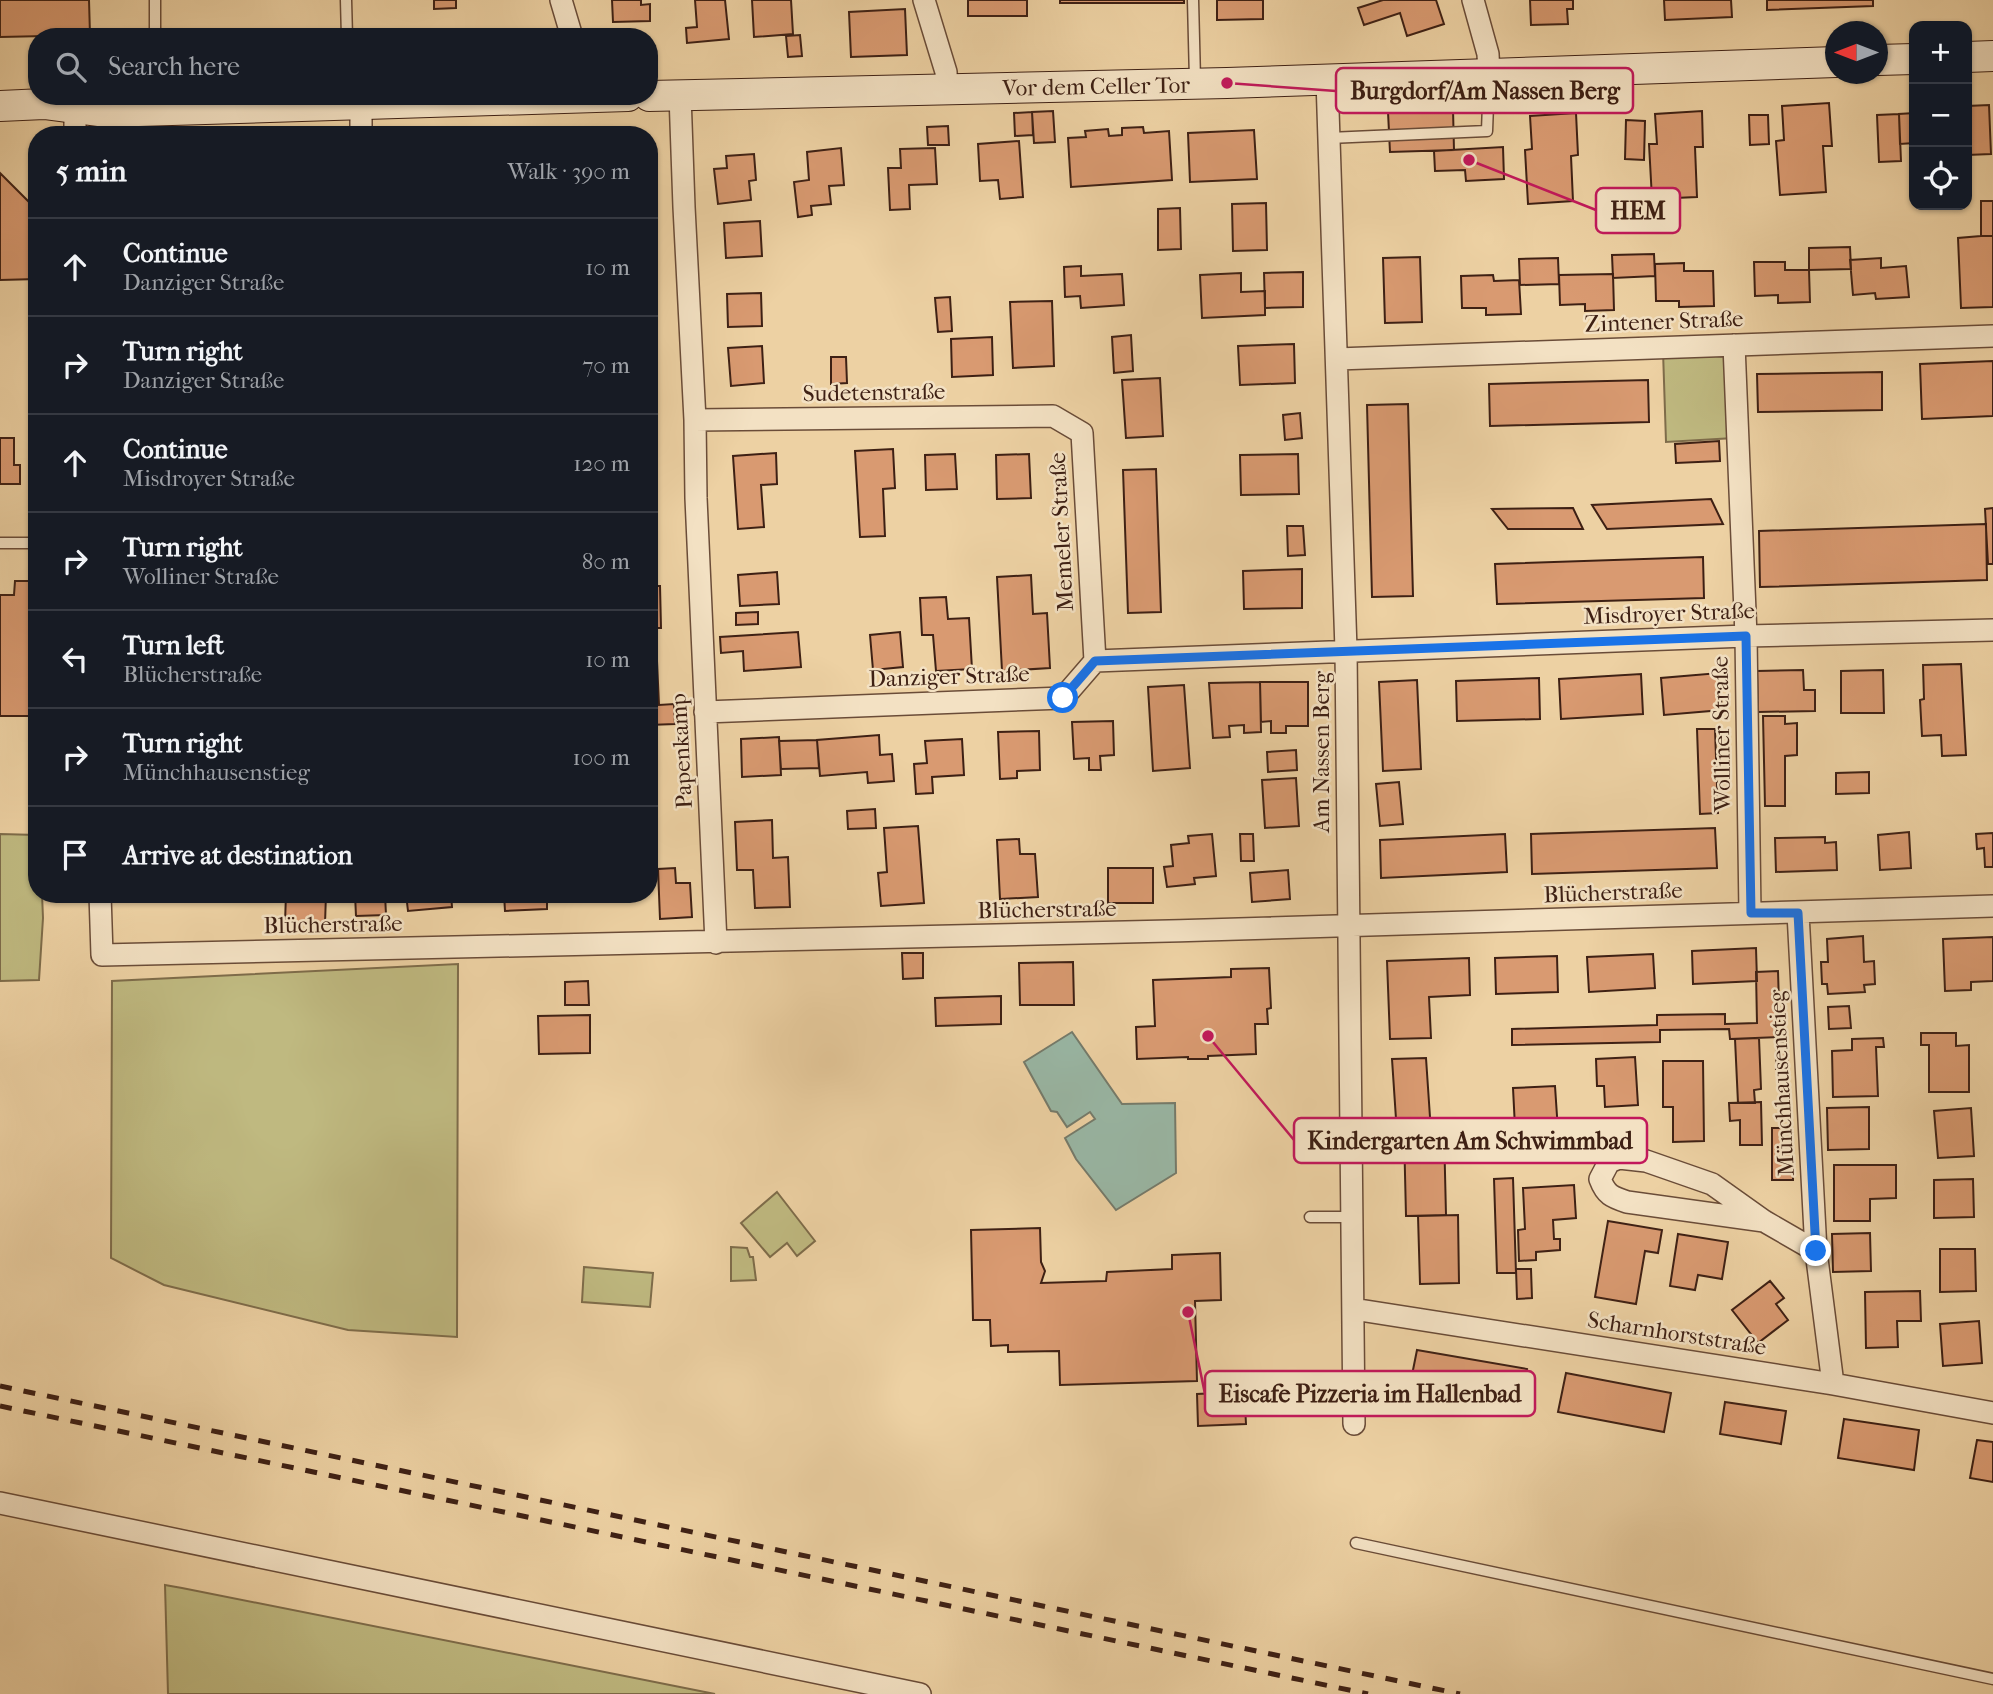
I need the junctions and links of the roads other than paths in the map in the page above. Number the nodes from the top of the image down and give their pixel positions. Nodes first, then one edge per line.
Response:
1 (155, 0) edge
2 (346, 0) edge
3 (561, 0) edge
4 (924, 0) edge
5 (1193, 0) edge
6 (1473, 0) edge
7 (156, 28) edge
8 (346, 28) edge
9 (569, 28) edge
10 (1993, 56) edge
11 (1972, 57) edge
12 (1909, 59) edge
13 (1888, 60) edge
14 (1825, 62) edge
15 (1489, 74) junction
16 (1327, 80) junction
17 (1195, 83) junction
18 (947, 89) junction
19 (680, 95) junction
20 (658, 96) edge
21 (28, 105) edge
22 (46, 105) edge
23 (145, 105) edge
24 (353, 105) edge
25 (0, 106) edge
26 (75, 122) edge
27 (359, 126) edge
28 (1329, 138) junction
29 (1993, 336) edge
30 (1734, 345) junction
31 (1336, 359) junction
32 (1053, 416) joint
33 (695, 420) junction
34 (0, 543) edge
35 (28, 543) edge
36 (1993, 629) edge
37 (1746, 636) junction
38 (1346, 650) junction
39 (1095, 661) junction
40 (705, 712) junction
41 (100, 903) edge
42 (1993, 906) edge
43 (1751, 913) junction
44 (1798, 913) junction
45 (1348, 928) junction
46 (716, 943) junction
47 (1310, 1217) dead end
48 (1352, 1217) junction
49 (1764, 1221) junction
50 (1816, 1251) junction
51 (1353, 1309) junction
52 (1353, 1377) junction
53 (1301, 1379) dead end
54 (1833, 1384) junction
55 (1993, 1413) edge
56 (1354, 1424) dead end
57 (0, 1503) edge
58 (1356, 1543) dead end
59 (1993, 1679) edge
60 (918, 1694) edge

1 - 7 lane
2 - 8 lane
3 - 9 street
4 - 18 street
5 - 17 lane
6 - 15 street
10 - 11 street
12 - 13 street
14 - 15 street, Vor dem Celler Tor
15 - 16 street, Vor dem Celler Tor
15 - 28 lane
16 - 17 street, Vor dem Celler Tor
16 - 28 street, Am Nassen Berg
17 - 18 street, Vor dem Celler Tor
18 - 19 street, Vor dem Celler Tor
19 - 20 street, Vor dem Celler Tor
19 - 33 street, Papenkamp
21 - 25 street
22 - 26 street
23 - 26 street
24 - 27 street
28 - 31 street, Am Nassen Berg
29 - 30 street, Zintener Straße
30 - 31 street, Zintener Straße
30 - 37 street, Wolliner Straße
31 - 38 street, Am Nassen Berg
32 - 33 street, Sudetenstraße
32 - 39 street, Memeler Straße
33 - 40 street, Papenkamp
34 - 35 lane
36 - 37 street, Misdroyer Straße
37 - 38 street, Misdroyer Straße
37 - 43 street, Wolliner Straße
38 - 39 street
38 - 45 street, Am Nassen Berg
39 - 40 street, Danziger Straße
40 - 46 street, Papenkamp
41 - 46 street, Blücherstraße
42 - 44 street, Blücherstraße
43 - 44 street, Blücherstraße
43 - 45 street, Blücherstraße
44 - 50 street, Münchhausenstieg
45 - 46 street, Blücherstraße
45 - 48 street, Am Nassen Berg
47 - 48 lane
48 - 51 street, Am Nassen Berg
49 - 49 street
49 - 50 street
50 - 54 street, Münchhausenstieg
51 - 52 street, Am Nassen Berg
51 - 54 street, Scharnhorststraße
52 - 53 lane
52 - 56 street, Am Nassen Berg
54 - 55 street, Scharnhorststraße
57 - 60 street
58 - 59 lane

